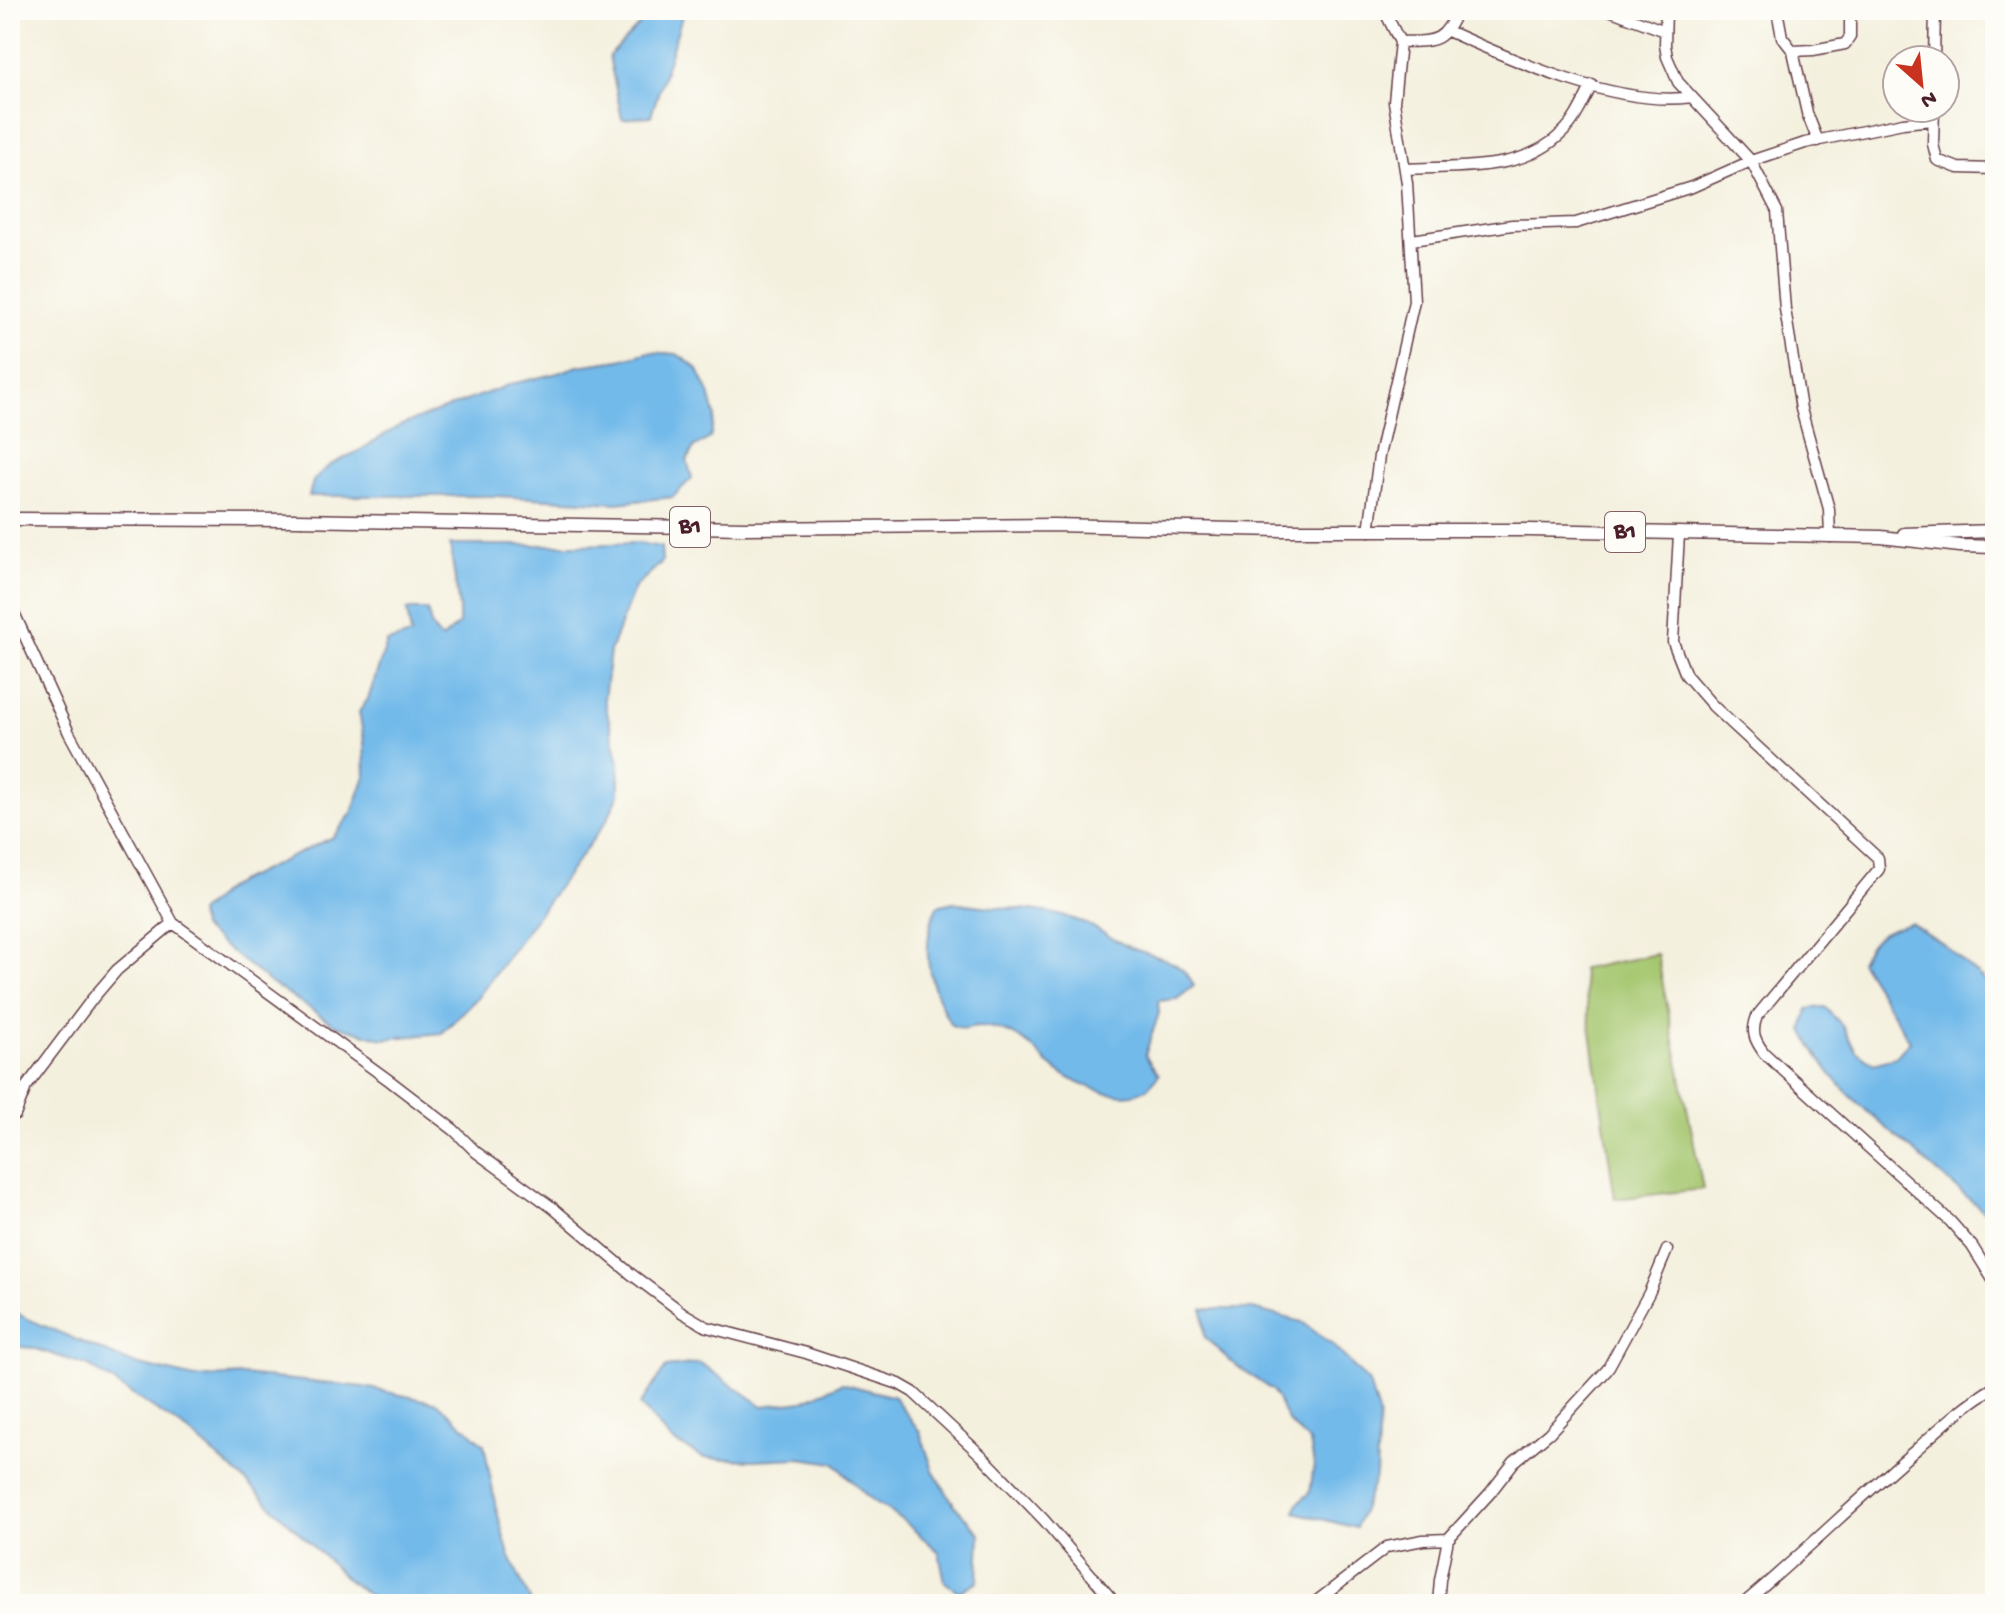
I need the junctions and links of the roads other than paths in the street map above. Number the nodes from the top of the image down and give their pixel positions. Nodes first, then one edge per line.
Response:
1 (1384, 10) edge
2 (1457, 10) edge
3 (1609, 10) edge
4 (1666, 10) edge
5 (1777, 10) edge
6 (1850, 10) edge
7 (1935, 10) edge
8 (1448, 31) junction
9 (1665, 31) junction
10 (1400, 42) junction
11 (1934, 44) edge
12 (1793, 51) junction
13 (1592, 85) junction
14 (1692, 97) junction
15 (1898, 124) edge
16 (1934, 124) edge
17 (1818, 141) junction
18 (1751, 161) junction
19 (1405, 169) junction
20 (1995, 169) edge
21 (1412, 240) junction
22 (10, 519) edge
23 (1369, 531) junction
24 (1995, 531) edge
25 (1679, 534) junction
26 (1830, 537) junction
27 (1881, 537) junction
28 (1995, 547) edge
29 (10, 604) edge
30 (173, 923) junction
31 (15, 1115) dead end
32 (1667, 1250) dead end
33 (1995, 1283) edge
34 (1995, 1387) edge
35 (1448, 1539) junction
36 (1116, 1604) edge
37 (1313, 1604) edge
38 (1438, 1604) edge
39 (1743, 1604) edge

1 - 10 street
2 - 8 street
3 - 9 street
4 - 9 street
5 - 12 street
6 - 12 street
7 - 11 street
8 - 10 street
8 - 13 street
9 - 14 street
10 - 19 street
12 - 17 street
13 - 14 street
13 - 19 street
14 - 18 street
15 - 17 street
16 - 20 street
17 - 18 street
18 - 21 street
18 - 26 street
19 - 21 street
21 - 23 street
22 - 23 main road, B1
23 - 25 main road, B1
24 - 27 main road, B1
25 - 26 main road, B1
25 - 33 street
26 - 27 main road, B1
27 - 28 main road, B1
29 - 30 street
30 - 31 street
30 - 36 street
32 - 35 street
34 - 39 street
35 - 37 street
35 - 38 street

